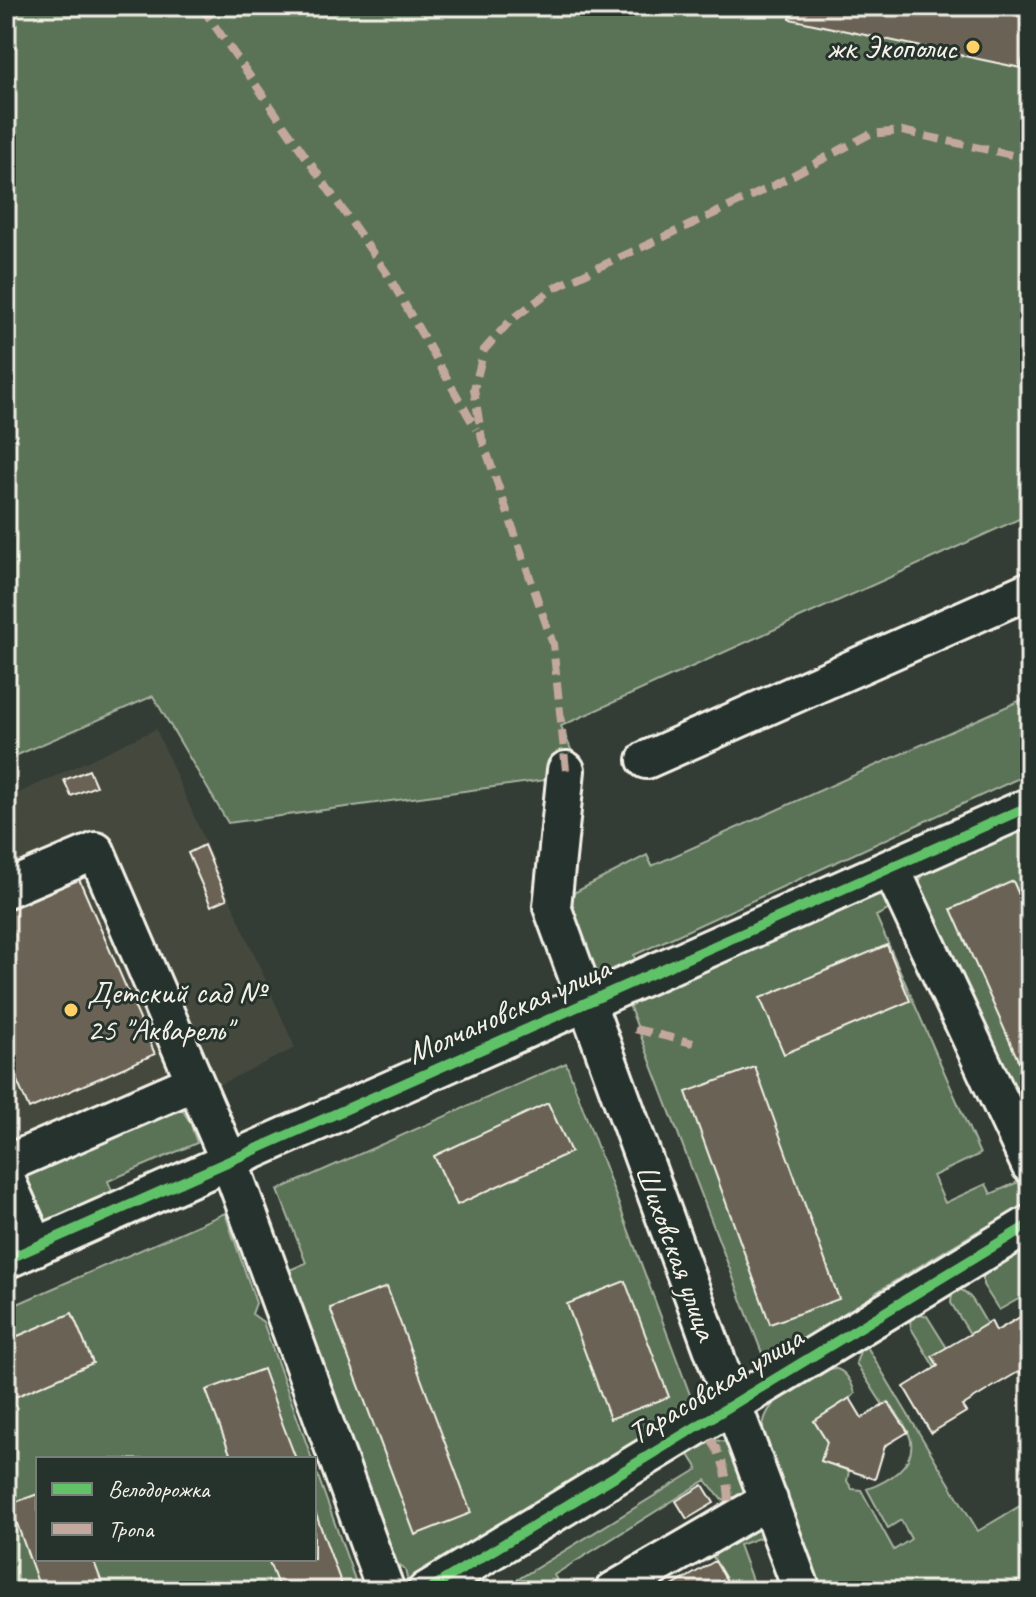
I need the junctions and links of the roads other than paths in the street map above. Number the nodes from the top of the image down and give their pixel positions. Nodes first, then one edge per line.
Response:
1 (1030, 590) edge
2 (646, 760) dead end
3 (566, 770) dead end
4 (1030, 806) edge
5 (891, 868) junction
6 (6, 889) edge
7 (586, 1003) junction
8 (195, 1082) junction
9 (229, 1161) junction
10 (6, 1164) edge
11 (1030, 1165) edge
12 (6, 1179) edge
13 (1030, 1224) edge
14 (21, 1254) edge
15 (733, 1405) junction
16 (769, 1500) junction
17 (386, 1591) edge
18 (426, 1591) edge
19 (613, 1591) edge
20 (802, 1591) edge

1 - 2 street
3 - 7 street, Шиховская улица
4 - 5 street, Молчановская улица
5 - 7 street, Молчановская улица
5 - 11 street
6 - 8 street
7 - 9 street, Молчановская улица
7 - 15 street, Шиховская улица
8 - 9 street
8 - 10 street
9 - 14 street, Молчановская улица
9 - 17 street
12 - 14 street
13 - 15 street, Тарасовская улица
15 - 16 street, Шиховская улица
15 - 18 street, Тарасовская улица
16 - 19 street
16 - 20 street, Шиховская улица

